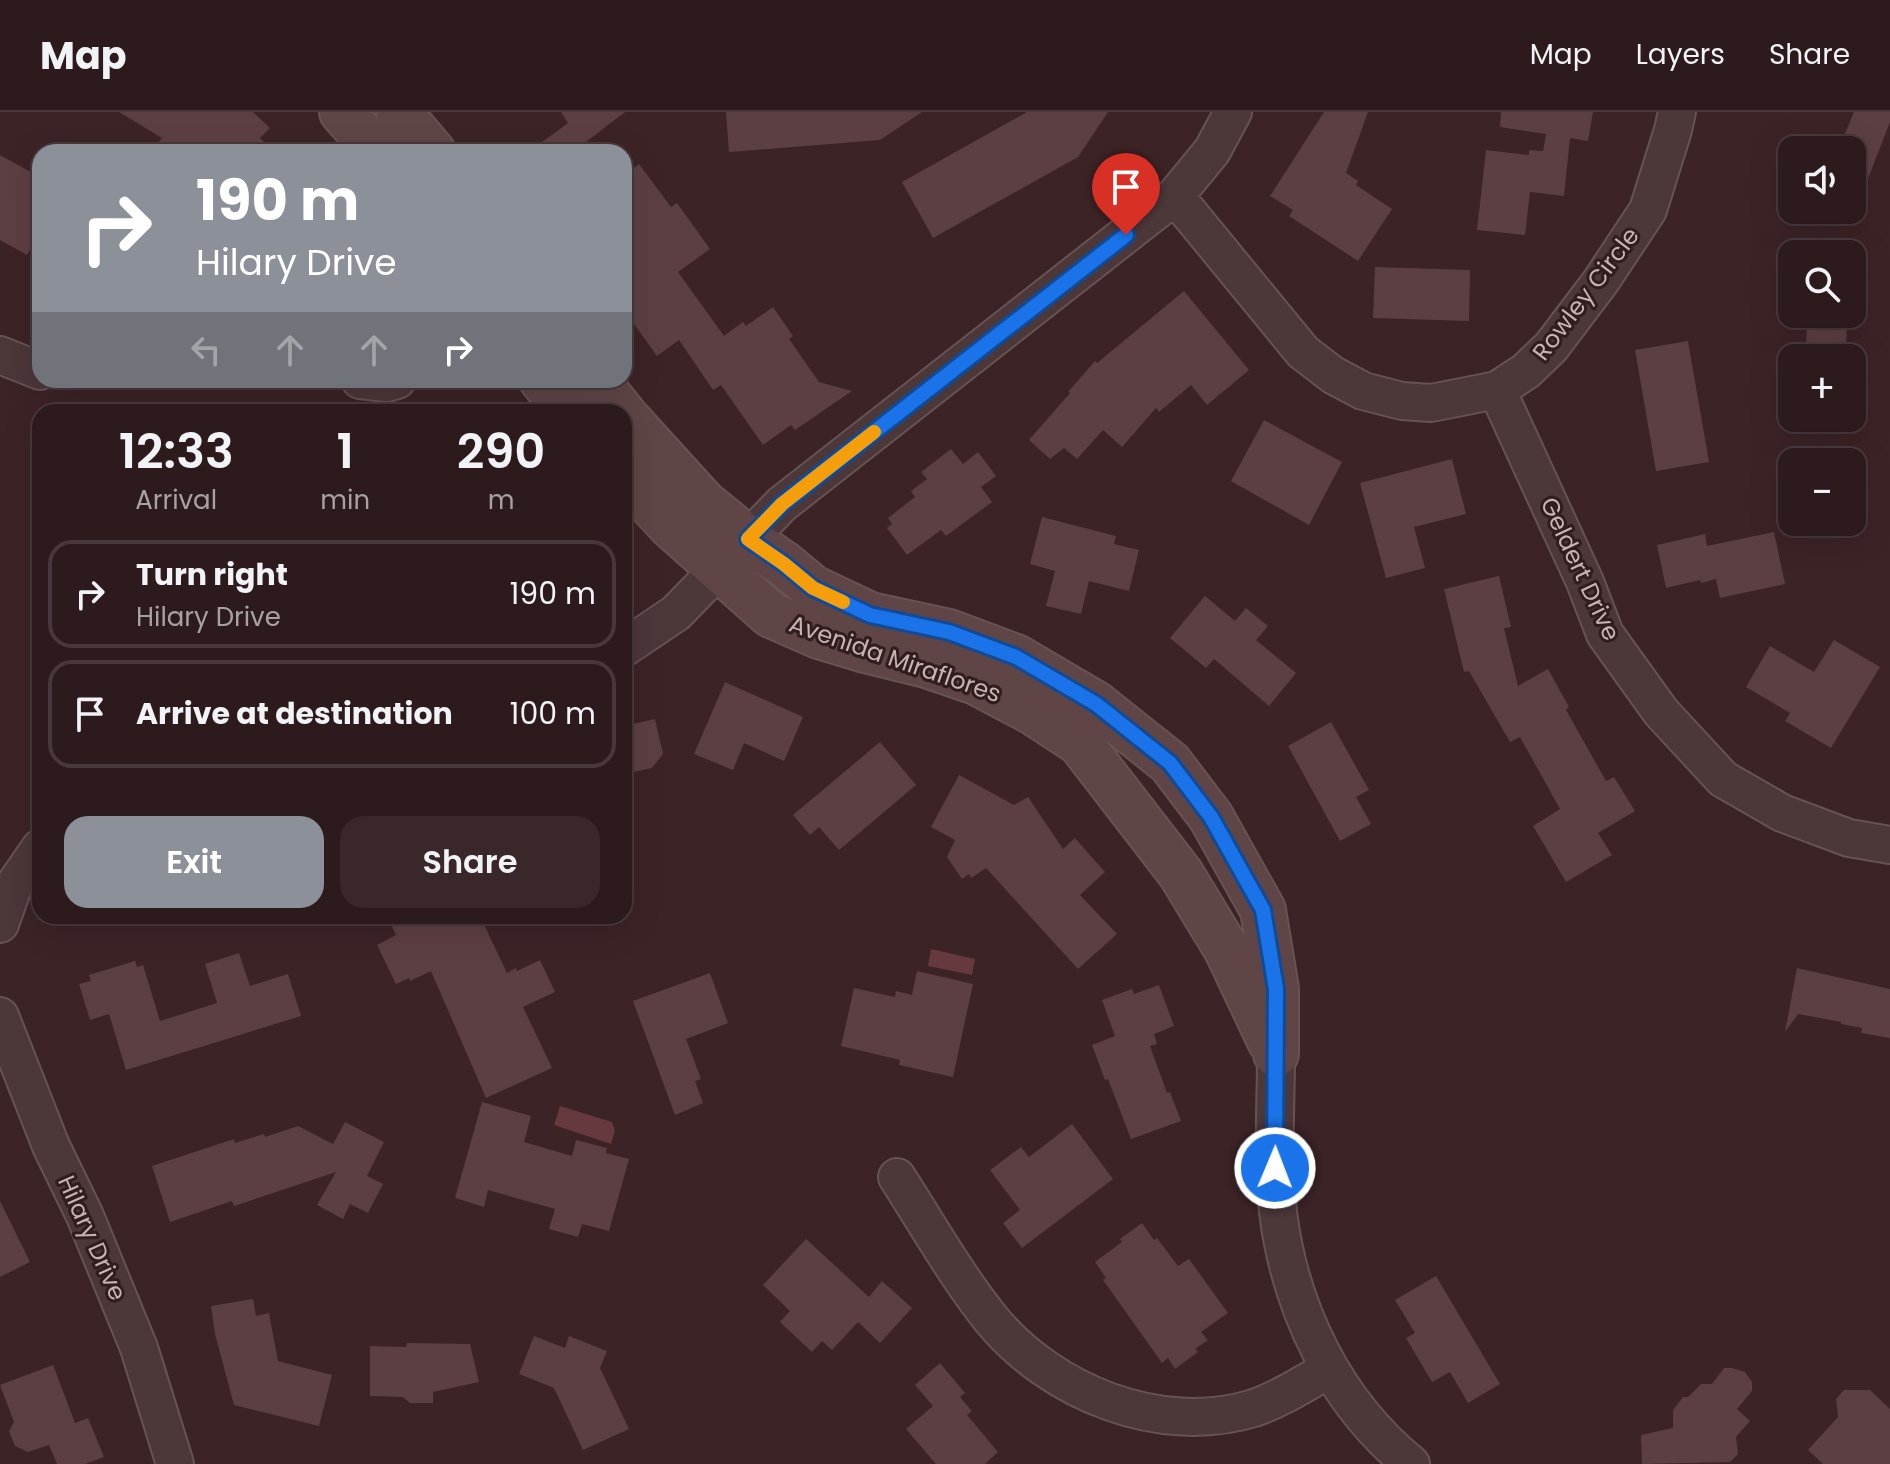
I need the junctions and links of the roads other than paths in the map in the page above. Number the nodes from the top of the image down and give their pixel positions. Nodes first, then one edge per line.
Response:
1 (342, 112) edge
2 (399, 112) edge
3 (1233, 112) edge
4 (1677, 112) edge
5 (370, 144) edge
6 (426, 144) edge
7 (1175, 196) junction
8 (0, 355) edge
9 (32, 368) edge
10 (548, 388) edge
11 (603, 388) edge
12 (1497, 390) junction
13 (562, 404) edge
14 (616, 404) edge
15 (632, 423) edge
16 (632, 485) edge
17 (734, 554) junction
18 (632, 643) edge
19 (1890, 845) edge
20 (32, 860) edge
21 (0, 924) edge
22 (0, 1016) edge
23 (1276, 1054) junction
24 (897, 1177) dead end
25 (1329, 1369) junction
26 (175, 1464) edge
27 (188, 1464) edge
28 (1411, 1464) edge

1 - 5 street
2 - 6 street
3 - 7 street
4 - 12 street, Rowley Circle
7 - 12 street, Rowley Circle
7 - 17 street
8 - 9 street
10 - 13 street
11 - 14 street, Avenida Miraflores
12 - 19 street, Geldert Drive
15 - 17 street, Avenida Miraflores
16 - 17 street, Avenida Miraflores
17 - 18 street
17 - 23 street, Avenida Miraflores
17 - 23 street, Avenida Miraflores
20 - 21 street
22 - 26 street, Hilary Drive
23 - 25 street, Avenida Miraflores
24 - 25 street
25 - 28 street, Avenida Miraflores
26 - 27 street

